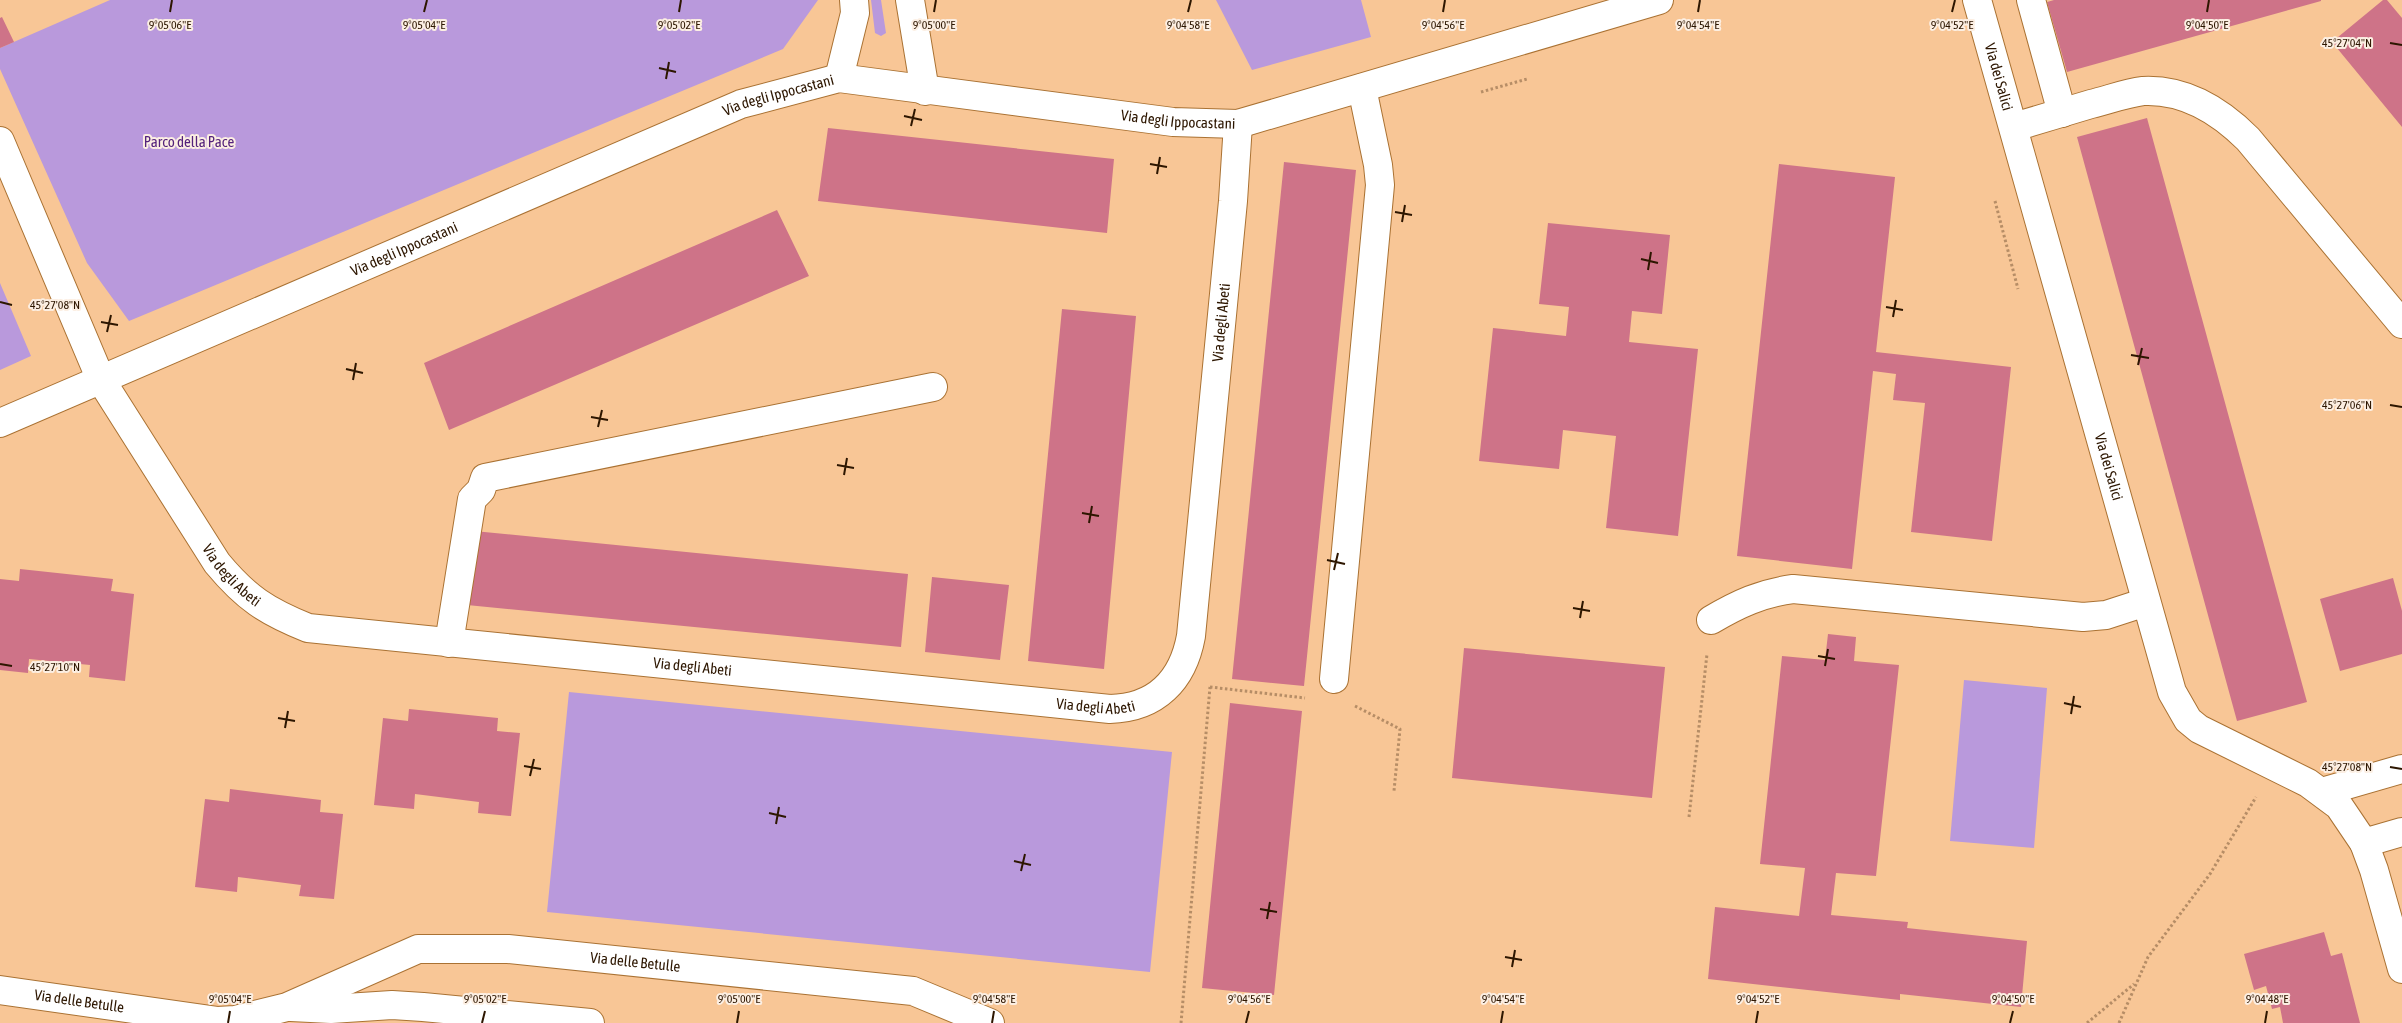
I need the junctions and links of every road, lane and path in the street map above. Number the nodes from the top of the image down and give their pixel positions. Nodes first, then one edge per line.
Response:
1 (854, 0) edge
2 (910, 0) edge
3 (1659, 0) edge
4 (1977, 0) edge
5 (2031, 0) edge
6 (839, 78) junction
7 (1527, 78) dead end
8 (1362, 88) junction
9 (925, 90) junction
10 (1481, 92) dead end
11 (2062, 113) junction
12 (1238, 124) junction
13 (2014, 127) junction
14 (0, 142) edge
15 (1995, 201) dead end
16 (2018, 289) dead end
17 (2402, 324) edge
18 (101, 380) junction
19 (933, 387) dead end
20 (0, 423) edge
21 (2146, 602) junction
22 (1711, 620) joint
23 (449, 643) junction
24 (1334, 679) dead end
25 (1210, 687) dead end
26 (2402, 769) edge
27 (2322, 792) junction
28 (2256, 797) dead end
29 (1689, 817) dead end
30 (2402, 832) edge
31 (2364, 843) junction
32 (2402, 969) edge
33 (2136, 982) junction
34 (0, 990) edge
35 (287, 1006) junction
36 (216, 1022) edge
37 (590, 1023) edge
38 (990, 1023) edge
39 (1181, 1023) edge
40 (2087, 1023) edge
41 (2119, 1023) edge

1 - 6 street
2 - 9 street
3 - 8 street, Via degli Ippocastani
4 - 13 street, Via dei Salici
5 - 11 street
6 - 9 street, Via degli Ippocastani
6 - 18 street, Via degli Ippocastani
7 - 10 path
8 - 12 street, Via degli Ippocastani
8 - 24 street
9 - 12 street, Via degli Ippocastani
11 - 13 street
11 - 17 street
12 - 23 street, Via degli Abeti
13 - 21 street, Via dei Salici
14 - 18 street, Via degli Abeti
15 - 16 path
18 - 20 street, Via degli Ippocastani
18 - 23 street, Via degli Abeti
19 - 23 street
21 - 22 street
21 - 27 street, Via dei Salici
22 - 29 path
25 - 39 path
26 - 27 street
27 - 31 street, Via dei Salici
28 - 33 path
30 - 31 street
31 - 32 street, Via dei Salici
33 - 40 path
33 - 41 path
34 - 36 street, Via delle Betulle
35 - 36 street, Via delle Betulle
35 - 37 street, Via delle Betulle
35 - 38 street, Via delle Betulle

